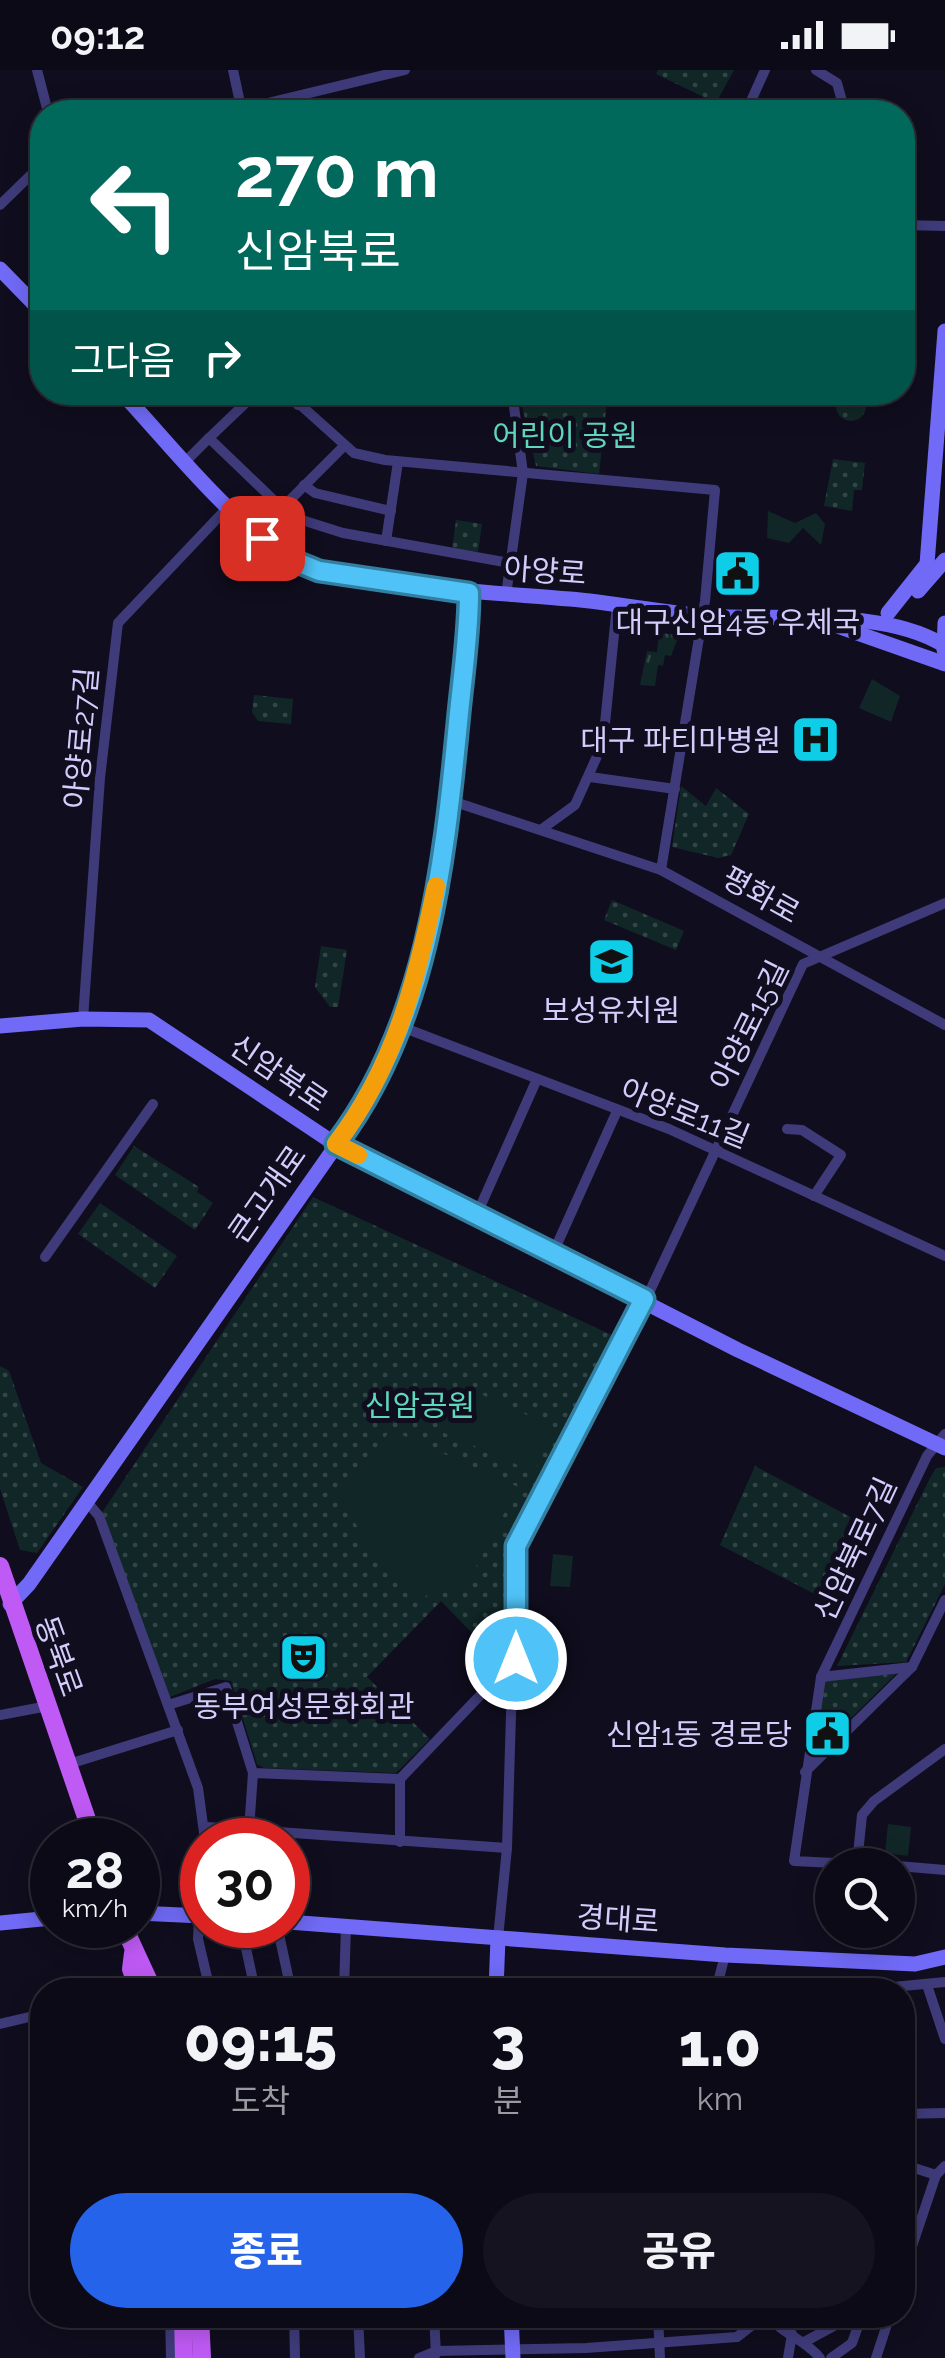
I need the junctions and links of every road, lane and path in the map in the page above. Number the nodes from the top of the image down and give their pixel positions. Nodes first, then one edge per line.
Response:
1 (38, 70) edge
2 (233, 70) edge
3 (406, 70) edge
4 (766, 70) edge
5 (816, 70) edge
6 (45, 100) edge
7 (237, 100) edge
8 (286, 100) edge
9 (752, 100) edge
10 (842, 100) edge
11 (30, 176) edge
12 (0, 205) edge
13 (915, 225) edge
14 (945, 226) edge
15 (0, 269) edge
16 (30, 300) edge
17 (945, 332) edge
18 (944, 358) edge
19 (133, 405) edge
20 (244, 405) edge
21 (298, 405) edge
22 (514, 405) edge
23 (210, 438) junction
24 (344, 446) junction
25 (186, 460) junction
26 (398, 462) junction
27 (524, 473) junction
28 (304, 485) junction
29 (229, 506) junction
30 (282, 508) junction
31 (391, 510) junction
32 (386, 540) junction
33 (945, 560) edge
34 (510, 563) junction
35 (469, 593) junction
36 (506, 594) junction
37 (618, 605) junction
38 (702, 616) junction
39 (882, 616) junction
40 (817, 621) junction
41 (849, 621) junction
42 (945, 623) edge
43 (942, 641) edge
44 (945, 664) edge
45 (590, 776) junction
46 (675, 789) junction
47 (449, 800) junction
48 (542, 829) junction
49 (661, 870) junction
50 (945, 903) edge
51 (815, 956) junction
52 (83, 1019) junction
53 (945, 1025) edge
54 (0, 1026) edge
55 (402, 1026) junction
56 (538, 1078) junction
57 (153, 1104) dead end
58 (617, 1111) junction
59 (786, 1130) dead end
60 (336, 1144) junction
61 (716, 1150) junction
62 (814, 1196) junction
63 (476, 1214) junction
64 (554, 1252) junction
65 (46, 1256) dead end
66 (945, 1256) edge
67 (644, 1299) junction
68 (943, 1442) edge
69 (86, 1502) junction
70 (0, 1566) edge
71 (945, 1600) edge
72 (10, 1604) junction
73 (516, 1659) junction
74 (912, 1667) junction
75 (821, 1677) junction
76 (168, 1705) junction
77 (48, 1706) junction
78 (0, 1715) edge
79 (178, 1730) junction
80 (945, 1749) edge
81 (69, 1764) junction
82 (804, 1772) junction
83 (254, 1773) junction
84 (400, 1778) junction
85 (87, 1818) edge
86 (203, 1818) edge
87 (251, 1818) edge
88 (310, 1838) edge
89 (400, 1842) junction
90 (507, 1848) junction
91 (858, 1848) edge
92 (815, 1863) edge
93 (915, 1867) edge
94 (945, 1870) edge
95 (30, 1920) edge
96 (0, 1923) edge
97 (310, 1924) edge
98 (346, 1927) junction
99 (498, 1938) junction
100 (131, 1948) edge
101 (200, 1948) edge
102 (246, 1948) edge
103 (282, 1948) edge
104 (725, 1955) junction
105 (945, 1958) edge
106 (133, 1978) edge
107 (207, 1978) edge
108 (252, 1978) edge
109 (288, 1978) edge
110 (344, 1978) edge
111 (496, 1978) edge
112 (719, 1978) edge
113 (945, 1982) edge
114 (927, 1986) junction
115 (915, 1987) edge
116 (30, 2017) edge
117 (942, 2018) edge
118 (0, 2024) edge
119 (945, 2039) edge
120 (945, 2112) edge
121 (915, 2113) edge
122 (915, 2166) edge
123 (941, 2171) edge
124 (915, 2234) edge
125 (170, 2328) edge
126 (183, 2328) edge
127 (201, 2328) edge
128 (294, 2328) edge
129 (359, 2328) edge
130 (435, 2328) edge
131 (511, 2328) edge
132 (658, 2328) edge
133 (747, 2328) edge
134 (777, 2328) edge
135 (830, 2328) edge
136 (857, 2328) edge
137 (886, 2328) edge
138 (792, 2334) junction
139 (806, 2341) junction
140 (659, 2344) junction
141 (512, 2353) edge
142 (587, 2353) edge
143 (436, 2354) edge
144 (171, 2358) edge
145 (184, 2358) edge
146 (202, 2358) edge
147 (295, 2358) edge
148 (360, 2358) edge
149 (419, 2358) edge
150 (660, 2358) edge
151 (788, 2358) edge
152 (820, 2358) edge
153 (831, 2358) edge
154 (876, 2358) edge

1 - 6 street
2 - 7 street
3 - 8 street
4 - 9 street
5 - 10 street
11 - 12 street
13 - 14 street
15 - 16 main road
17 - 18 main road
18 - 39 main road
19 - 25 main road, 아양로
20 - 23 street
21 - 24 street
22 - 27 street
23 - 25 street
23 - 30 street
24 - 26 street
24 - 28 street
25 - 29 main road, 아양로
26 - 27 street
26 - 31 street
27 - 34 street
27 - 38 street
28 - 30 street
28 - 31 street
29 - 35 main road, 아양로
29 - 52 street, 아양로27길
30 - 32 street
31 - 32 street
32 - 34 street
33 - 39 main road
34 - 36 street
35 - 36 main road, 아양로
35 - 47 main road, 큰고개로
36 - 37 main road, 아양로
37 - 38 main road, 아양로
37 - 45 street, 아양로
38 - 40 main road, 아양로
38 - 46 street
39 - 41 main road
39 - 43 main road
40 - 41 main road, 아양로
40 - 44 main road
41 - 43 main road
42 - 43 main road
45 - 46 street
45 - 48 street
46 - 49 street
47 - 48 street, 평화로
47 - 55 main road, 큰고개로
48 - 49 street, 평화로
49 - 51 street, 평화로
50 - 51 street, 아양로15길
51 - 53 street, 평화로
51 - 61 street, 아양로15길
52 - 54 main road, 신암북로
52 - 60 main road, 신암북로
55 - 56 street, 아양로11길
55 - 60 main road, 큰고개로
56 - 58 street, 아양로11길
56 - 63 street
57 - 65 street
58 - 61 street, 아양로11길
58 - 64 street
59 - 62 street
60 - 63 main road, 신암북로
60 - 69 main road, 큰고개로
61 - 62 street, 아양로11길
61 - 67 street, 아양로15길
62 - 66 street, 아양로11길
63 - 64 main road, 신암북로
64 - 67 main road, 신암북로
67 - 68 main road, 신암북로
67 - 73 street, 아양로15길
68 - 75 street, 신암북로7길
69 - 72 main road, 큰고개로
69 - 76 street
70 - 72 main road, 동북로
71 - 74 street
72 - 77 main road, 동북로
73 - 84 street
73 - 90 street, 아양로15길
74 - 75 street
74 - 82 street
75 - 82 street, 신암북로7길
76 - 79 street
76 - 83 street
77 - 78 street
77 - 81 main road, 동북로
79 - 81 street
79 - 86 street
80 - 91 street
81 - 85 main road, 동북로
82 - 92 street, 신암북로7길
83 - 84 street
83 - 87 street
84 - 89 street
88 - 89 street
89 - 90 street
90 - 99 street, 아양로15길
93 - 94 street
95 - 96 main road
97 - 98 main road, 경대로
98 - 99 main road, 경대로
98 - 110 street
99 - 104 main road, 경대로
99 - 111 main road
100 - 106 main road
101 - 107 street
102 - 108 street
103 - 109 street
104 - 105 main road, 경대로
104 - 112 street
113 - 114 street
114 - 115 street
114 - 117 street
116 - 118 street
117 - 119 street
120 - 121 street
122 - 123 street
123 - 124 street
125 - 144 street
126 - 145 main road
127 - 146 main road
128 - 147 street
129 - 148 street
130 - 143 street
131 - 141 main road
132 - 140 street
133 - 140 street
134 - 138 street
135 - 139 street
136 - 153 street
137 - 154 street
138 - 139 street
138 - 151 street
139 - 152 street
140 - 142 street
140 - 150 street
141 - 142 street
141 - 143 street
143 - 149 street

